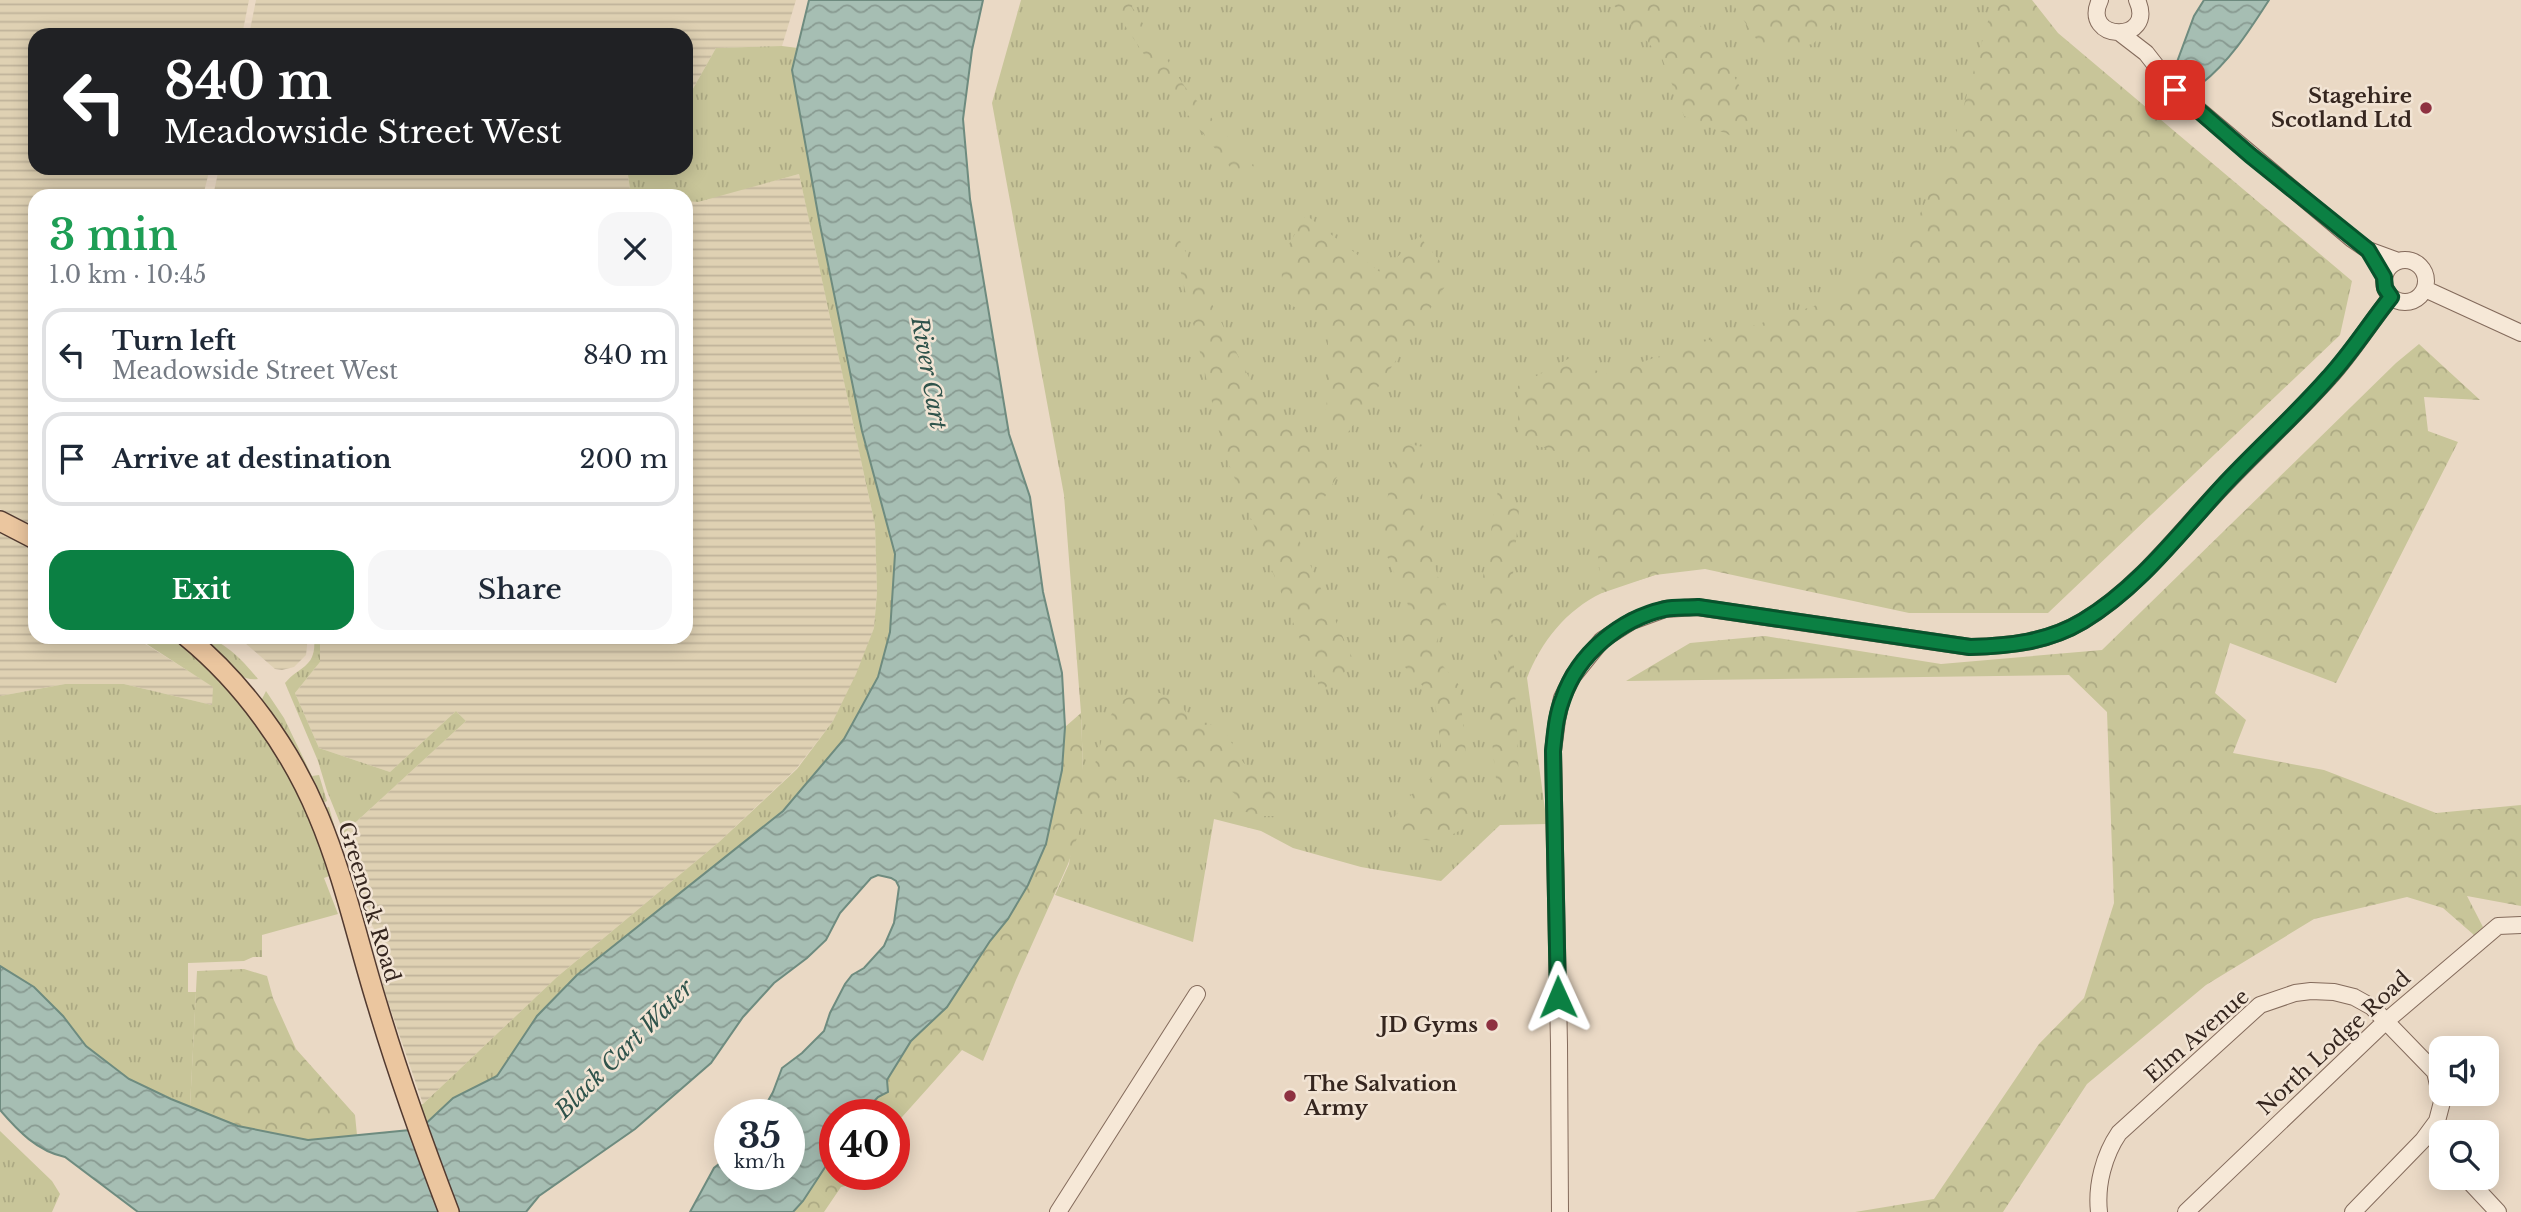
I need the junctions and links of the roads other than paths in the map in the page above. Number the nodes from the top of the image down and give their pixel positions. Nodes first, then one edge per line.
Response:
1 (2100, 0) edge
2 (2139, 1) edge
3 (2138, 22) junction
4 (2120, 33) junction
5 (2146, 53) junction
6 (2368, 250) junction
7 (2398, 261) junction
8 (2384, 277) junction
9 (2425, 289) junction
10 (2391, 297) junction
11 (2521, 332) edge
12 (0, 521) edge
13 (28, 535) edge
14 (195, 644) edge
15 (2521, 925) edge
16 (1197, 995) dead end
17 (2385, 1022) junction
18 (2477, 1190) edge
19 (449, 1212) edge
20 (1058, 1212) edge
21 (1560, 1212) edge
22 (2099, 1212) edge
23 (2186, 1212) edge
24 (2353, 1212) edge
25 (2498, 1212) edge

1 - 4 street
2 - 3 street
3 - 4 street
3 - 5 street
4 - 5 street
5 - 6 street
6 - 7 street
6 - 8 street
7 - 8 street
7 - 9 street
8 - 10 street
9 - 10 street
9 - 11 street
10 - 21 street
12 - 13 main road
14 - 19 main road, Greenock Road
15 - 17 street, North Lodge Road
16 - 20 street
17 - 22 street, Elm Avenue
17 - 23 street, North Lodge Road
17 - 24 street, Elm Avenue
18 - 25 street

